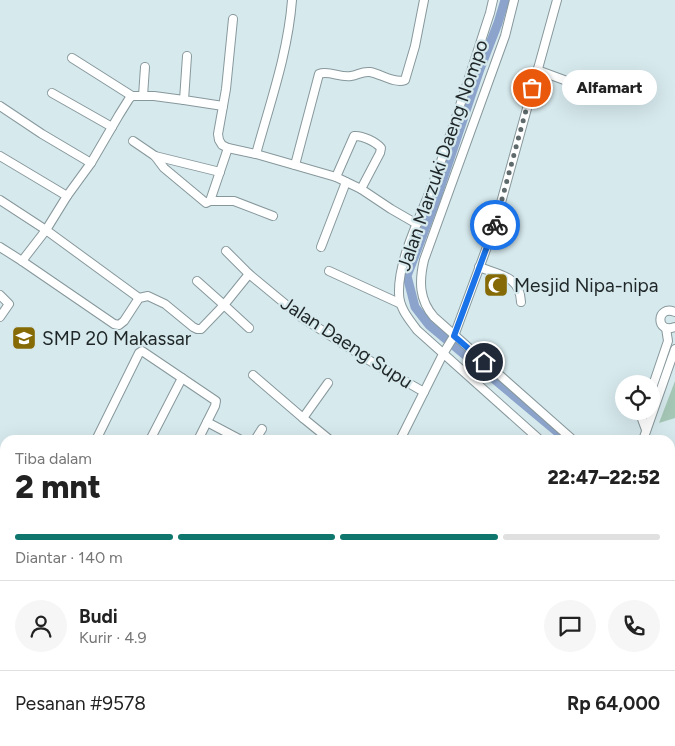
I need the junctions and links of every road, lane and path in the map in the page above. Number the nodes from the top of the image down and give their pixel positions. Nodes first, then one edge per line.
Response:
1 (292, 0) edge
2 (424, 0) edge
3 (493, 0) edge
4 (514, 0) edge
5 (557, 0) edge
6 (234, 19) dead end
7 (187, 56) dead end
8 (72, 58) dead end
9 (145, 67) dead end
10 (537, 70) junction
11 (52, 93) dead end
12 (605, 95) dead end
13 (132, 96) junction
14 (143, 96) junction
15 (184, 100) junction
16 (0, 106) edge
17 (223, 106) junction
18 (112, 127) junction
19 (132, 141) dead end
20 (228, 148) junction
21 (256, 154) junction
22 (0, 156) edge
23 (155, 156) junction
24 (91, 163) junction
25 (295, 165) junction
26 (220, 172) junction
27 (336, 178) junction
28 (346, 182) junction
29 (361, 189) junction
30 (67, 196) junction
31 (0, 200) edge
32 (210, 201) junction
33 (273, 216) dead end
34 (417, 224) junction
35 (46, 230) junction
36 (320, 246) dead end
37 (1, 250) edge
38 (226, 251) dead end
39 (22, 261) junction
40 (479, 268) junction
41 (329, 271) dead end
42 (249, 274) junction
43 (197, 281) dead end
44 (0, 295) edge
45 (139, 298) junction
46 (521, 302) dead end
47 (399, 303) junction
48 (224, 305) junction
49 (675, 312) edge
50 (0, 317) edge
51 (675, 327) edge
52 (249, 328) dead end
53 (666, 328) junction
54 (453, 338) junction
55 (675, 349) edge
56 (444, 353) junction
57 (253, 375) dead end
58 (656, 375) edge
59 (182, 378) junction
60 (328, 383) dead end
61 (424, 392) junction
62 (303, 418) junction
63 (642, 420) edge
64 (207, 422) junction
65 (262, 429) dead end
66 (646, 430) junction
67 (98, 435) edge
68 (153, 435) edge
69 (200, 435) edge
70 (232, 435) edge
71 (258, 435) edge
72 (324, 435) edge
73 (402, 435) edge
74 (534, 435) edge
75 (567, 435) edge
76 (644, 435) edge

1 - 21 street
2 - 25 street
3 - 34 street, Jalan Marzuki Daeng Nompo
4 - 54 street
5 - 10 street
6 - 17 street
7 - 15 street
8 - 13 street
9 - 14 street
10 - 12 street
10 - 40 street
11 - 18 street
13 - 14 street
13 - 18 street
14 - 15 street
15 - 17 street
16 - 24 street
17 - 20 street
18 - 24 street
19 - 23 street
20 - 21 street
20 - 26 street
21 - 25 street
22 - 30 street
23 - 26 street
23 - 32 street
24 - 30 street
25 - 27 street
26 - 32 street
27 - 28 street
27 - 29 street
28 - 29 street
28 - 36 street
29 - 34 street
30 - 35 street
31 - 35 street
32 - 33 street
34 - 47 street, Jalan Marzuki Daeng Nompo
35 - 39 street
35 - 45 street
37 - 39 street
38 - 42 street, Jalan Daeng Supu
39 - 45 street
40 - 46 street
40 - 54 street
41 - 47 street
42 - 48 street
42 - 61 street, Jalan Daeng Supu
43 - 48 street
44 - 50 street
45 - 48 street
47 - 56 street
48 - 52 street
49 - 53 street
51 - 53 street
53 - 58 street
54 - 56 street
54 - 75 street
55 - 66 street
56 - 61 street
56 - 74 street
57 - 62 street
59 - 64 street
59 - 67 street
59 - 68 street
60 - 62 street
61 - 73 street
62 - 72 street
63 - 66 street
64 - 69 street
64 - 70 street
65 - 71 street
66 - 76 street

